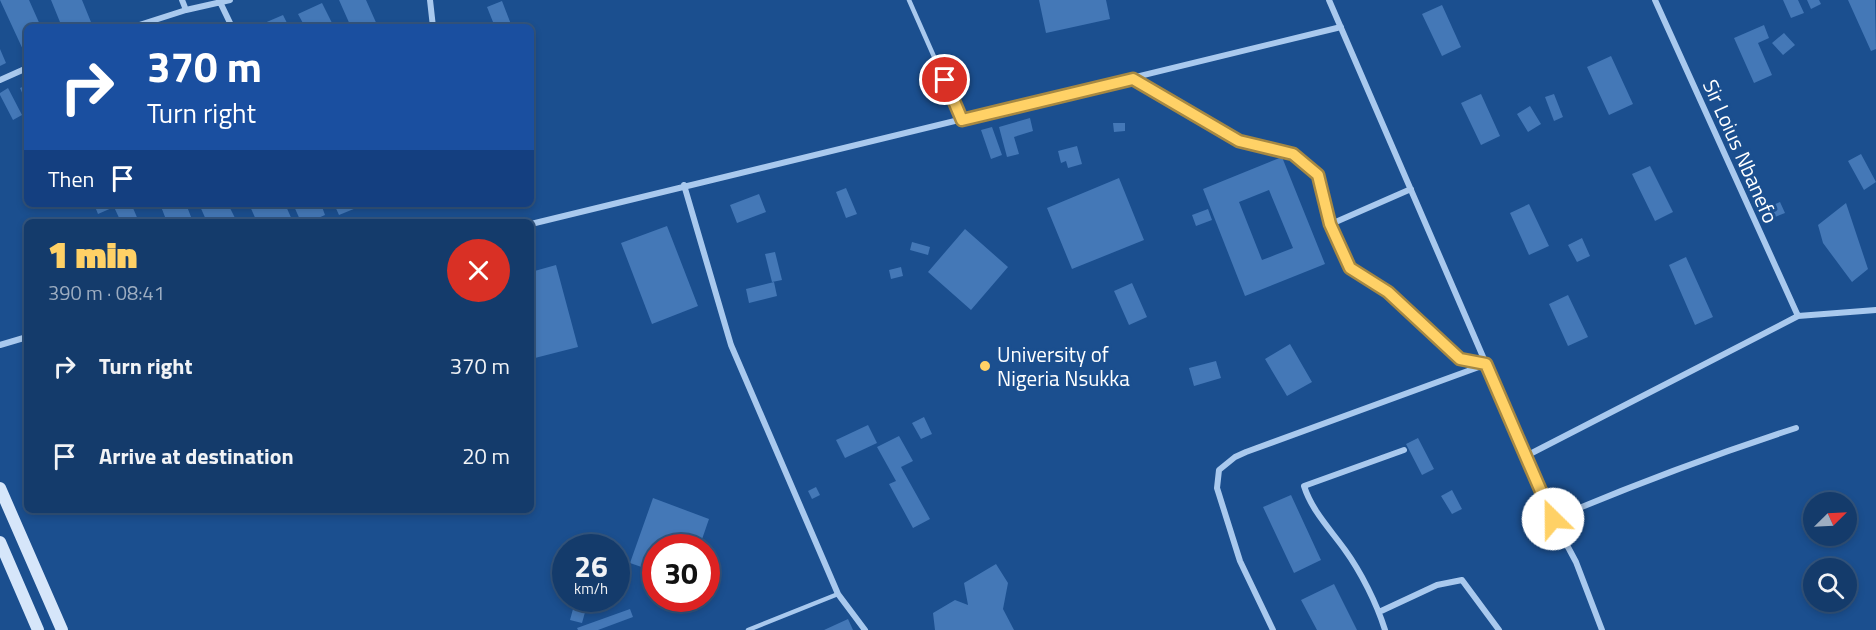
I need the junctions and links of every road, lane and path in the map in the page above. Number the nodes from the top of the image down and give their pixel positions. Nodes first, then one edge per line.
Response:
1 (182, 0) edge
2 (230, 0) edge
3 (430, 0) edge
4 (909, 0) edge
5 (1329, 0) edge
6 (1655, 0) edge
7 (220, 2) junction
8 (186, 10) junction
9 (142, 24) edge
10 (230, 24) edge
11 (433, 24) edge
12 (1341, 27) junction
13 (24, 69) edge
14 (1133, 79) junction
15 (0, 80) edge
16 (962, 120) junction
17 (684, 185) junction
18 (1411, 189) junction
19 (534, 223) edge
20 (1330, 224) junction
21 (1876, 310) edge
22 (1798, 316) junction
23 (24, 338) edge
24 (0, 345) edge
25 (1486, 364) junction
26 (1796, 428) dead end
27 (1404, 450) dead end
28 (1526, 456) junction
29 (0, 488) edge
30 (1553, 519) junction
31 (0, 542) edge
32 (838, 594) junction
33 (1379, 612) junction
34 (38, 630) edge
35 (62, 630) edge
36 (747, 630) edge
37 (865, 630) edge
38 (1273, 630) edge
39 (1385, 630) edge
40 (1499, 630) edge
41 (1602, 630) edge

1 - 8 street
2 - 7 street
3 - 11 street
4 - 16 lane
5 - 12 street
6 - 22 street, Sir Loius Nbanefo
7 - 8 street
7 - 10 street
8 - 9 street
12 - 14 street
12 - 18 street
13 - 15 street
14 - 16 street
14 - 20 street
16 - 17 street
17 - 19 street
17 - 32 street
18 - 20 street
18 - 25 street
20 - 25 street
21 - 22 street
22 - 28 street
23 - 24 street
25 - 28 street
25 - 38 street
26 - 30 street
27 - 33 street
28 - 30 street
29 - 35 street
30 - 41 street
31 - 34 street
32 - 36 lane
32 - 37 street
33 - 39 street
33 - 40 street

